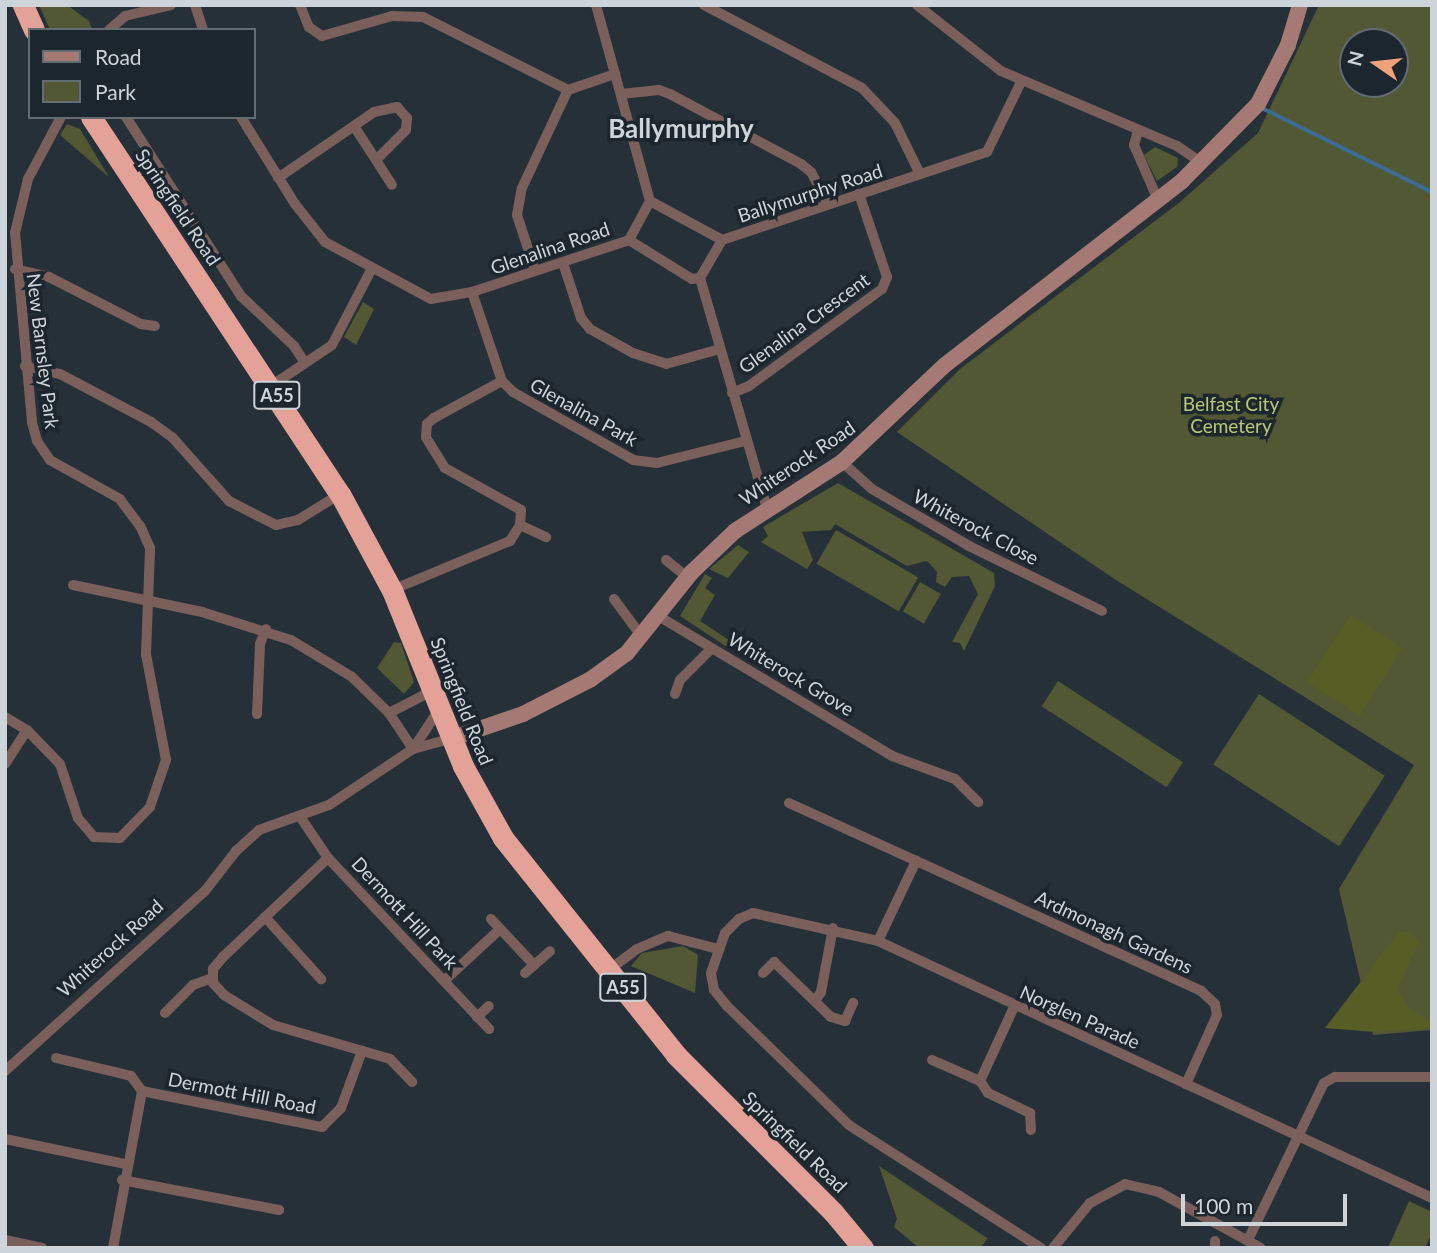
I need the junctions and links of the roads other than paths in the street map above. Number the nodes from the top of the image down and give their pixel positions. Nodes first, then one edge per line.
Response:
1 (23, 5) edge
2 (171, 5) edge
3 (195, 5) edge
4 (300, 5) edge
5 (596, 5) edge
6 (704, 5) edge
7 (917, 5) edge
8 (1300, 5) edge
9 (33, 28) edge
10 (111, 28) edge
11 (202, 28) edge
12 (615, 74) junction
13 (1021, 82) junction
14 (568, 90) junction
15 (621, 93) junction
16 (60, 119) edge
17 (92, 119) edge
18 (127, 119) edge
19 (242, 119) edge
20 (354, 126) junction
21 (1138, 131) junction
22 (377, 159) junction
23 (1202, 163) junction
24 (920, 174) junction
25 (278, 177) junction
26 (392, 185) dead end
27 (859, 194) junction
28 (1158, 200) junction
29 (650, 201) junction
30 (827, 202) junction
31 (629, 240) junction
32 (722, 240) junction
33 (10, 252) edge
34 (563, 263) junction
35 (15, 269) junction
36 (371, 270) junction
37 (535, 270) junction
38 (700, 278) junction
39 (472, 292) junction
40 (155, 326) dead end
41 (720, 349) junction
42 (305, 363) junction
43 (25, 366) junction
44 (502, 381) junction
45 (271, 386) junction
46 (732, 393) junction
47 (745, 441) junction
48 (842, 462) junction
49 (340, 494) junction
50 (767, 509) junction
51 (520, 525) junction
52 (546, 537) dead end
53 (666, 560) dead end
54 (688, 578) junction
55 (73, 585) dead end
56 (391, 590) junction
57 (614, 599) dead end
58 (151, 601) junction
59 (1102, 611) dead end
60 (660, 617) junction
61 (266, 629) junction
62 (642, 637) junction
63 (712, 648) junction
64 (675, 694) dead end
65 (437, 697) junction
66 (390, 713) junction
67 (257, 715) dead end
68 (5, 717) edge
69 (27, 730) junction
70 (453, 738) junction
71 (413, 750) junction
72 (5, 764) edge
73 (978, 802) dead end
74 (789, 803) dead end
75 (301, 818) junction
76 (227, 842) dead end
77 (236, 850) junction
78 (328, 858) junction
79 (916, 861) junction
80 (265, 917) junction
81 (491, 919) dead end
82 (833, 928) junction
83 (500, 929) junction
84 (878, 941) junction
85 (718, 949) junction
86 (550, 951) dead end
87 (609, 970) junction
88 (763, 973) dead end
89 (212, 978) junction
90 (321, 979) dead end
91 (445, 980) junction
92 (815, 1001) junction
93 (853, 1003) dead end
94 (489, 1006) dead end
95 (1014, 1007) junction
96 (165, 1013) dead end
97 (477, 1017) junction
98 (489, 1029) dead end
99 (362, 1051) junction
100 (56, 1058) dead end
101 (932, 1060) dead end
102 (5, 1071) edge
103 (1432, 1077) edge
104 (980, 1081) junction
105 (412, 1082) dead end
106 (1186, 1084) junction
107 (142, 1091) junction
108 (1031, 1130) dead end
109 (1298, 1135) junction
110 (5, 1139) edge
111 (125, 1164) junction
112 (122, 1180) junction
113 (1431, 1197) edge
114 (279, 1210) dead end
115 (5, 1240) edge
116 (1248, 1240) junction
117 (42, 1248) edge
118 (113, 1248) edge
119 (863, 1248) edge
120 (1041, 1248) edge
121 (1053, 1248) edge
122 (1261, 1248) edge

1 - 9 highway
2 - 10 street
3 - 11 street
4 - 14 street
5 - 12 street
6 - 24 street
7 - 13 street
8 - 23 street, Whiterock Road
12 - 14 street
12 - 15 street
13 - 21 street
13 - 24 street, Ballymurphy Road
14 - 37 street
15 - 29 street
15 - 30 street
16 - 33 street, New Barnsley Park
17 - 45 highway, Springfield Road / A55
18 - 42 street
19 - 25 street, Glenalina Road
20 - 22 street
20 - 22 street
20 - 25 street
21 - 23 street
21 - 28 street
22 - 26 street
23 - 28 street, Whiterock Road
24 - 27 street, Ballymurphy Road
25 - 36 street, Glenalina Road
27 - 30 street, Ballymurphy Road
27 - 46 street, Glenalina Crescent
28 - 48 street, Whiterock Road
29 - 31 street
29 - 32 street, Ballymurphy Road
30 - 32 street, Ballymurphy Road
31 - 34 street, Glenalina Road
31 - 38 street, Glenalina Road
32 - 38 street
33 - 35 street, New Barnsley Park
34 - 37 street, Glenalina Road
34 - 41 street
35 - 40 street
35 - 43 street, New Barnsley Park
36 - 39 street, Glenalina Road
36 - 42 street
37 - 39 street, Glenalina Road
38 - 41 street
39 - 44 street, Glenalina Park
41 - 46 street
42 - 45 street
43 - 49 street
43 - 58 street, New Barnsley Park
44 - 47 street, Glenalina Park
44 - 51 street
45 - 49 highway, Springfield Road / A55
46 - 47 street
47 - 50 street
48 - 50 street, Whiterock Road
48 - 59 street, Whiterock Close
49 - 56 highway, Springfield Road / A55
50 - 54 street, Whiterock Road
51 - 52 street
51 - 56 street
53 - 54 street
54 - 60 street, Whiterock Road
55 - 58 street
56 - 65 highway, Springfield Road / A55
57 - 62 street
58 - 61 street
58 - 69 street, New Barnsley Park
60 - 62 street, Whiterock Road
60 - 63 street, Whiterock Grove
61 - 66 street
61 - 67 street
62 - 70 street, Whiterock Road
63 - 64 street
63 - 73 street, Whiterock Grove
65 - 66 street
65 - 70 highway, Springfield Road / A55
65 - 71 street
66 - 71 street
68 - 69 street
69 - 72 street
70 - 71 street, Whiterock Road
70 - 87 highway, Springfield Road / A55
71 - 75 street, Whiterock Road
74 - 79 street, Ardmonagh Gardens
75 - 77 street, Whiterock Road
75 - 78 street, Dermott Hill Park
76 - 77 street
77 - 102 street, Whiterock Road
78 - 80 street
78 - 91 street, Dermott Hill Park
79 - 84 street
79 - 106 street, Ardmonagh Gardens
80 - 89 street
80 - 90 street
81 - 83 street
82 - 84 street, Norglen Parade
82 - 85 street, Norglen Parade
82 - 92 street
83 - 86 street
83 - 91 street
84 - 95 street, Norglen Parade
85 - 87 street
85 - 120 street
87 - 119 highway, Springfield Road / A55
88 - 92 street
89 - 96 street
89 - 99 street
91 - 97 street, Dermott Hill Park
92 - 93 street
94 - 97 street
95 - 104 street
95 - 106 street, Norglen Parade
97 - 98 street, Dermott Hill Park
99 - 105 street
99 - 107 street, Dermott Hill Road
100 - 107 street
101 - 104 street
103 - 109 street
104 - 108 street
106 - 109 street, Norglen Parade
107 - 111 street, Dermott Hill Road
109 - 113 street, Norglen Parade
109 - 116 street
110 - 111 street
111 - 112 street, Dermott Hill Road
112 - 114 street
112 - 118 street, Dermott Hill Road
115 - 117 street
116 - 121 street
116 - 122 street

